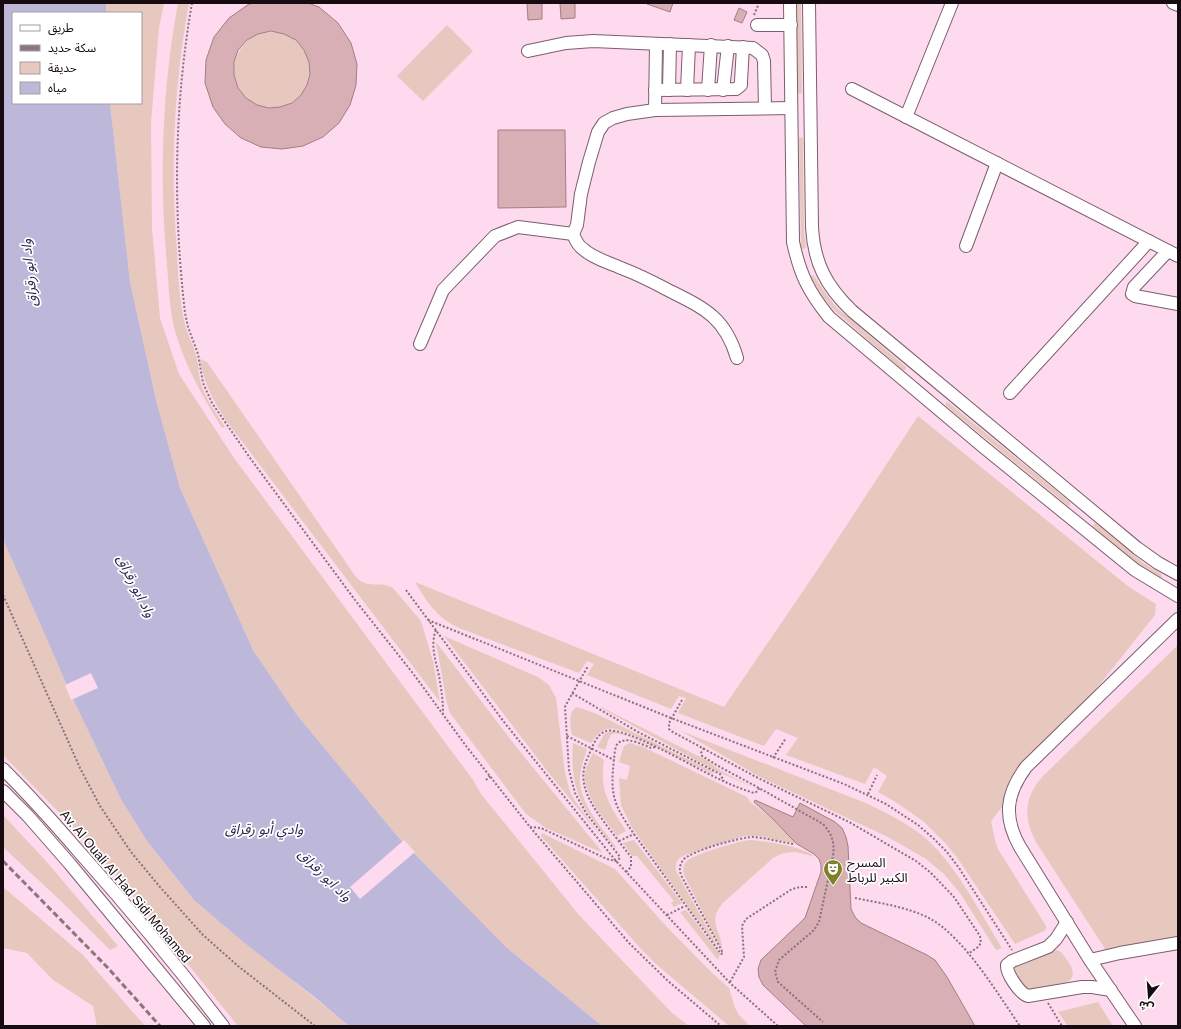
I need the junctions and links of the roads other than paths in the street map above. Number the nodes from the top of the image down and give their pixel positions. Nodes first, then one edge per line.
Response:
1 (790, 3) edge
2 (808, 3) edge
3 (952, 3) edge
4 (1173, 3) edge
5 (1178, 5) edge
6 (757, 25) dead end
7 (791, 25) junction
8 (656, 44) junction
9 (670, 44) junction
10 (689, 45) junction
11 (711, 46) junction
12 (728, 46) junction
13 (743, 47) junction
14 (528, 51) dead end
15 (852, 89) dead end
16 (656, 90) junction
17 (669, 90) junction
18 (687, 90) junction
19 (708, 90) junction
20 (723, 90) junction
21 (765, 108) junction
22 (791, 108) junction
23 (655, 110) junction
24 (906, 117) junction
25 (997, 163) junction
26 (572, 234) junction
27 (1149, 241) junction
28 (966, 246) dead end
29 (1173, 254) edge
30 (816, 256) junction
31 (798, 263) junction
32 (1178, 304) edge
33 (420, 344) dead end
34 (737, 358) dead end
35 (932, 378) junction
36 (919, 393) junction
37 (1010, 393) dead end
38 (1087, 506) junction
39 (1074, 521) junction
40 (1178, 574) edge
41 (1178, 590) edge
42 (1178, 595) edge
43 (1178, 619) edge
44 (3, 768) edge
45 (3, 791) edge
46 (1067, 922) junction
47 (1178, 944) edge
48 (1090, 960) junction
49 (1111, 990) junction
50 (204, 1026) edge
51 (223, 1026) edge
52 (1135, 1026) edge

1 - 7 street
2 - 30 street
3 - 24 street
4 - 5 street
6 - 7 street
7 - 22 street
8 - 9 street
8 - 14 street
8 - 16 street
9 - 10 street
9 - 17 street
10 - 11 street
10 - 18 street
11 - 12 street
11 - 19 street
12 - 13 street
12 - 20 street
13 - 20 street
13 - 21 street
15 - 24 street
16 - 17 street
16 - 23 street
17 - 18 street
18 - 19 street
19 - 20 street
21 - 22 street
21 - 23 street
22 - 31 street
23 - 26 street
24 - 25 street
25 - 27 street
25 - 28 street
26 - 33 street
26 - 34 street
27 - 29 street
27 - 37 street
29 - 32 street
30 - 31 street
30 - 35 street
31 - 36 street
35 - 36 street
35 - 38 street
36 - 39 street
38 - 39 street
38 - 40 street
39 - 42 street
41 - 42 street
43 - 46 street
44 - 51 street, Av. Al Ouali Al Had Sidi Mohamed
45 - 50 street
46 - 48 street
46 - 49 street
47 - 48 street
48 - 49 street
49 - 52 street

